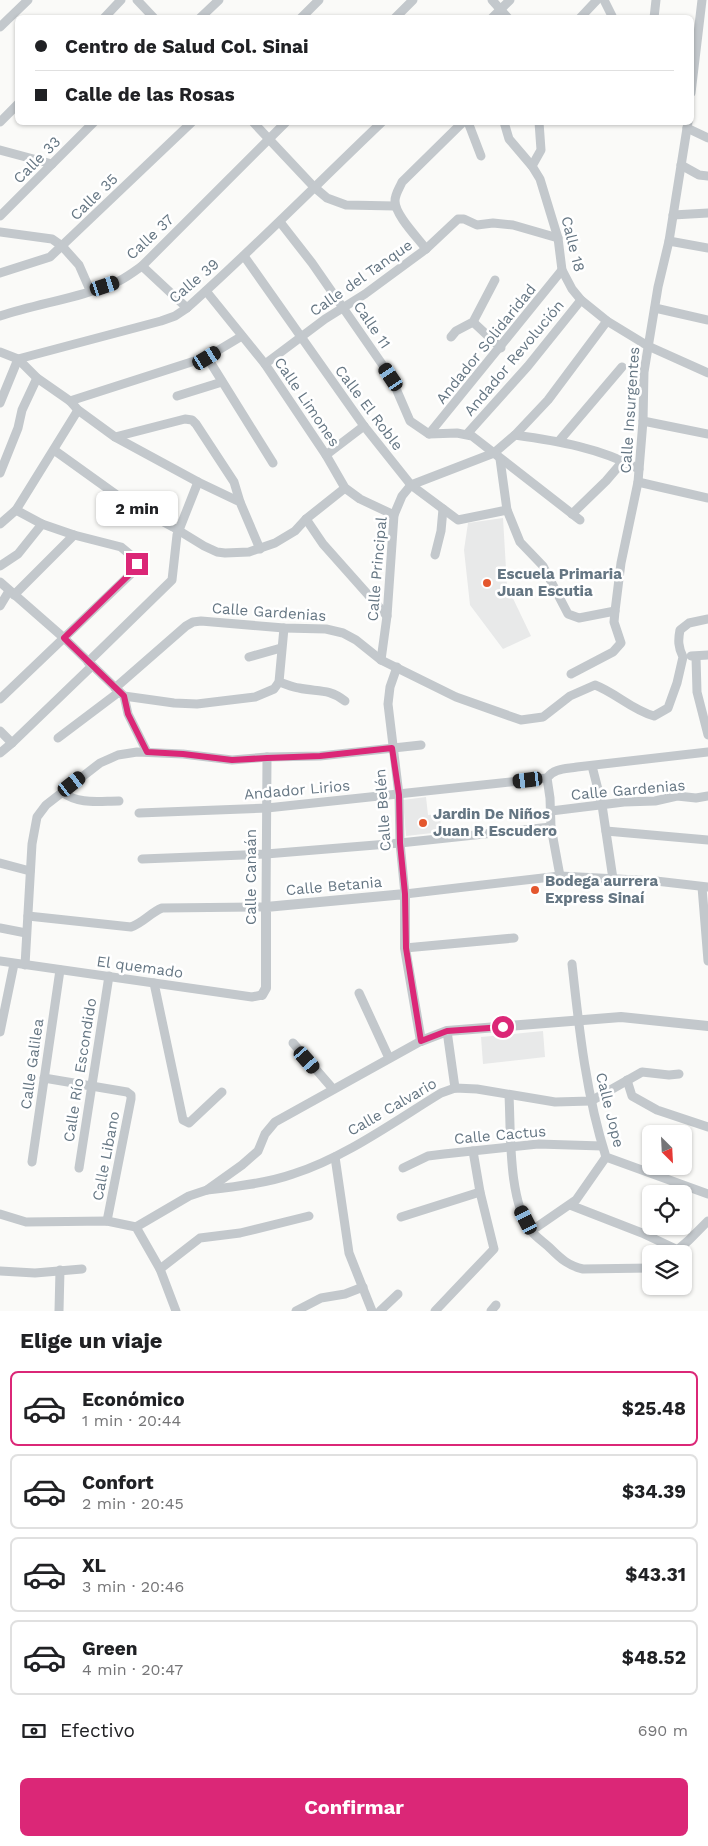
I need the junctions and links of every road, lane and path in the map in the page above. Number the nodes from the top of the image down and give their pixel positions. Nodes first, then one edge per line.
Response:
1 (28, 0) edge
2 (121, 0) edge
3 (137, 0) edge
4 (219, 0) edge
5 (319, 0) edge
6 (413, 0) edge
7 (492, 0) edge
8 (510, 0) edge
9 (597, 0) edge
10 (604, 0) edge
11 (656, 0) edge
12 (702, 0) edge
13 (500, 9) junction
14 (107, 15) edge
15 (151, 15) edge
16 (203, 15) edge
17 (304, 15) edge
18 (398, 15) edge
19 (495, 15) edge
20 (505, 15) edge
21 (583, 15) edge
22 (612, 15) edge
23 (654, 15) edge
24 (0, 27) edge
25 (694, 68) edge
26 (15, 107) edge
27 (0, 122) edge
28 (91, 125) edge
29 (189, 125) edge
30 (255, 125) edge
31 (283, 125) edge
32 (379, 125) edge
33 (460, 125) edge
34 (469, 125) edge
35 (505, 125) edge
36 (539, 125) edge
37 (688, 125) edge
38 (708, 138) edge
39 (268, 139) junction
40 (0, 150) edge
41 (481, 156) dead end
42 (52, 164) junction
43 (681, 165) junction
44 (532, 166) junction
45 (708, 176) edge
46 (314, 187) junction
47 (395, 206) junction
48 (708, 213) edge
49 (673, 215) junction
50 (0, 216) edge
51 (280, 222) junction
52 (0, 232) edge
53 (558, 238) junction
54 (668, 241) junction
55 (62, 246) junction
56 (426, 248) junction
57 (708, 248) edge
58 (244, 256) junction
59 (142, 266) junction
60 (562, 270) junction
61 (0, 273) edge
62 (495, 280) dead end
63 (90, 290) junction
64 (206, 291) junction
65 (581, 300) junction
66 (187, 308) junction
67 (344, 308) junction
68 (655, 308) junction
69 (0, 316) edge
70 (708, 320) edge
71 (607, 321) junction
72 (473, 322) junction
73 (242, 336) junction
74 (451, 337) dead end
75 (301, 338) junction
76 (648, 346) junction
77 (501, 348) junction
78 (0, 352) edge
79 (207, 358) junction
80 (18, 359) junction
81 (265, 364) junction
82 (622, 367) dead end
83 (708, 373) edge
84 (37, 378) junction
85 (222, 382) junction
86 (177, 396) dead end
87 (70, 402) junction
88 (0, 403) edge
89 (78, 410) junction
90 (643, 421) junction
91 (364, 426) junction
92 (429, 434) junction
93 (467, 434) junction
94 (708, 434) edge
95 (514, 435) junction
96 (115, 437) junction
97 (559, 441) junction
98 (54, 450) junction
99 (326, 455) junction
100 (497, 456) junction
101 (624, 460) junction
102 (273, 463) dead end
103 (639, 469) junction
104 (0, 472) edge
105 (198, 482) junction
106 (638, 482) junction
107 (411, 484) junction
108 (345, 488) junction
109 (708, 498) edge
110 (240, 502) junction
111 (443, 509) junction
112 (16, 510) junction
113 (507, 510) junction
114 (394, 515) junction
115 (306, 519) junction
116 (0, 524) edge
117 (42, 524) junction
118 (179, 531) junction
119 (74, 535) junction
120 (260, 550) junction
121 (434, 555) dead end
122 (0, 566) edge
123 (0, 582) edge
124 (11, 593) junction
125 (0, 606) edge
126 (615, 611) junction
127 (387, 616) junction
128 (708, 619) edge
129 (284, 628) junction
130 (64, 638) junction
131 (281, 648) junction
132 (708, 655) edge
133 (683, 656) junction
134 (696, 657) junction
135 (249, 658) dead end
136 (381, 660) junction
137 (90, 664) junction
138 (397, 667) junction
139 (571, 674) dead end
140 (279, 682) junction
141 (119, 692) junction
142 (2, 694) edge
143 (345, 701) dead end
144 (705, 704) edge
145 (0, 731) edge
146 (708, 735) edge
147 (58, 738) dead end
148 (12, 743) junction
149 (421, 745) dead end
150 (392, 748) junction
151 (147, 752) junction
152 (708, 752) edge
153 (0, 753) edge
154 (267, 758) junction
155 (592, 766) junction
156 (548, 775) junction
157 (62, 792) junction
158 (399, 795) junction
159 (708, 796) edge
160 (120, 802) dead end
161 (602, 805) junction
162 (267, 808) junction
163 (551, 811) junction
164 (139, 813) dead end
165 (551, 827) junction
166 (606, 831) junction
167 (708, 840) edge
168 (400, 843) junction
169 (266, 854) junction
170 (142, 859) dead end
171 (0, 864) edge
172 (30, 871) junction
173 (560, 876) junction
174 (614, 879) junction
175 (705, 887) edge
176 (405, 894) junction
177 (266, 907) junction
178 (28, 916) junction
179 (0, 928) edge
180 (707, 930) edge
181 (26, 933) junction
182 (514, 938) dead end
183 (406, 948) junction
184 (708, 957) edge
185 (0, 961) edge
186 (708, 961) edge
187 (14, 964) junction
188 (572, 964) dead end
189 (25, 965) junction
190 (60, 970) junction
191 (109, 976) junction
192 (154, 983) junction
193 (359, 993) dead end
194 (262, 995) joint
195 (1, 1016) edge
196 (578, 1021) junction
197 (708, 1026) edge
198 (447, 1031) junction
199 (0, 1032) edge
200 (421, 1041) junction
201 (293, 1043) dead end
202 (389, 1058) junction
203 (679, 1074) dead end
204 (44, 1078) junction
205 (627, 1080) junction
206 (91, 1086) junction
207 (455, 1088) junction
208 (333, 1089) junction
209 (222, 1092) dead end
210 (509, 1095) junction
211 (591, 1101) junction
212 (708, 1127) edge
213 (512, 1146) junction
214 (602, 1146) junction
215 (473, 1151) junction
216 (335, 1157) junction
217 (606, 1157) junction
218 (32, 1162) dead end
219 (78, 1168) dead end
220 (403, 1168) dead end
221 (206, 1190) junction
222 (480, 1192) junction
223 (708, 1194) edge
224 (570, 1205) junction
225 (0, 1214) edge
226 (309, 1216) dead end
227 (401, 1217) dead end
228 (708, 1220) edge
229 (107, 1221) junction
230 (136, 1227) junction
231 (532, 1231) junction
232 (663, 1245) edge
233 (683, 1245) edge
234 (642, 1268) edge
235 (82, 1269) dead end
236 (160, 1269) junction
237 (60, 1270) junction
238 (0, 1272) edge
239 (363, 1287) junction
240 (398, 1294) dead end
241 (173, 1310) edge
242 (59, 1311) edge
243 (296, 1311) edge
244 (372, 1311) edge
245 (380, 1311) edge
246 (435, 1311) edge

1 - 24 street
2 - 14 street
3 - 15 street
4 - 16 street
5 - 17 street
6 - 18 street
7 - 13 street
8 - 13 street
9 - 21 street
10 - 22 street
11 - 23 street
12 - 25 street
13 - 19 street
13 - 20 street
26 - 27 street
28 - 42 street, Calle 33
29 - 55 street, Calle 35
30 - 39 street
31 - 39 street, Calle 37
32 - 46 street, Calle 39
33 - 47 street
34 - 41 street
35 - 44 street, Calle 18
36 - 44 street
37 - 38 street
37 - 43 street, Calle Insurgentes
39 - 46 street
39 - 59 street, Calle 37
40 - 42 street
42 - 50 street, Calle 33
43 - 45 street
43 - 49 street, Calle Insurgentes
44 - 53 street, Calle 18
46 - 47 street
46 - 51 street, Calle 39
47 - 56 street
48 - 49 street
49 - 54 street, Calle Insurgentes
51 - 58 street, Calle 39
51 - 67 street, Calle 11
52 - 55 street
53 - 56 street, Calle del Tanque
53 - 60 street, Calle 18
54 - 57 street
54 - 68 street, Calle Insurgentes
55 - 61 street, Calle 35
55 - 63 street
56 - 67 street, Calle del Tanque
58 - 64 street, Calle 39
58 - 75 street, Calle El Roble
59 - 63 street, Calle 37
59 - 66 street
60 - 65 street, Calle 18
60 - 77 street, Andador Solidaridad
62 - 72 street
63 - 69 street, Calle 37
64 - 66 street, Calle 39
64 - 73 street, Calle Limones
65 - 71 street, Calle 18
65 - 93 street, Andador Revolución
66 - 80 street, Calle 39
67 - 75 street, Calle del Tanque
67 - 92 street, Calle 11
68 - 70 street
68 - 76 street, Calle Insurgentes
71 - 76 street, Calle 18
71 - 95 street
72 - 74 street
72 - 77 street
73 - 79 street
73 - 81 street, Calle Limones
75 - 81 street, Calle del Tanque
75 - 91 street, Calle El Roble
76 - 83 street, Calle 18
76 - 90 street, Calle Insurgentes
77 - 92 street, Andador Solidaridad
78 - 80 street
79 - 85 street
79 - 87 street
80 - 84 street
80 - 88 street
81 - 99 street, Calle Limones
82 - 97 street
84 - 87 street
84 - 104 street
85 - 86 street
85 - 102 street
87 - 89 street
89 - 96 street
89 - 98 street
90 - 94 street
90 - 103 street, Calle Insurgentes
91 - 99 street
91 - 107 street, Calle El Roble
92 - 93 street
93 - 100 street
95 - 97 street
95 - 100 street
96 - 105 street
96 - 110 street
97 - 101 street
98 - 112 street
98 - 118 street
99 - 108 street, Calle Limones
100 - 101 street
100 - 107 street
100 - 113 street
101 - 103 street
103 - 106 street, Calle Insurgentes
105 - 110 street
105 - 118 street
106 - 109 street
106 - 126 street, Calle Insurgentes
107 - 111 street, Calle El Roble
107 - 114 street, Calle Principal
108 - 114 street, Calle Limones
108 - 115 street
110 - 120 street
111 - 113 street, Calle El Roble
111 - 121 street
112 - 116 street
112 - 117 street
113 - 126 street
114 - 127 street, Calle Principal
115 - 120 street
115 - 127 street
117 - 119 street
117 - 122 street
118 - 120 street
118 - 137 street
119 - 124 street
119 - 130 street
123 - 124 street
124 - 125 street
124 - 130 street
126 - 139 street, Calle Insurgentes
127 - 136 street, Calle Principal
128 - 133 street
129 - 131 street
129 - 136 street, Calle Gardenias
129 - 141 street, Calle Gardenias
130 - 137 street
130 - 142 street
131 - 135 street
131 - 140 street
132 - 134 street
133 - 134 street
133 - 138 street, Calle Gardenias
134 - 144 street
136 - 138 street, Calle Gardenias
137 - 141 street
137 - 148 street
138 - 150 street, Calle Belén
140 - 141 street
140 - 143 street
141 - 147 street, Calle Gardenias
141 - 151 street
144 - 146 street
145 - 148 street
148 - 153 street
149 - 150 street
150 - 154 street
150 - 158 street, Calle Belén
151 - 154 street
151 - 157 street
152 - 155 street, Andador Lirios
154 - 162 street, Calle Canaán
155 - 156 street, Andador Lirios
155 - 161 street
156 - 158 street, Andador Lirios
156 - 163 street
157 - 160 street
157 - 172 street
158 - 162 street, Andador Lirios
158 - 168 street, Calle Belén
159 - 161 street, Calle Gardenias
161 - 163 street, Calle Gardenias
161 - 166 street
162 - 164 street, Andador Lirios
162 - 169 street, Calle Canaán
163 - 165 street
165 - 168 street
165 - 173 street
166 - 167 street
166 - 174 street
168 - 169 street
168 - 176 street, Calle Belén
169 - 170 street
169 - 177 street, Calle Canaán
171 - 172 street
172 - 178 street
173 - 174 street, Calle Betania
173 - 176 street, Calle Betania
174 - 175 street, Calle Betania
175 - 180 street
176 - 177 street, Calle Betania
176 - 183 street, Calle Belén
177 - 178 street, Calle Betania
177 - 194 street, Calle Canaán
178 - 181 street
179 - 181 street
180 - 184 street
181 - 189 street
182 - 183 street
183 - 200 street, Calle Belén
184 - 186 street
185 - 187 street, El quemado
187 - 189 street, El quemado
187 - 195 street
188 - 196 street, Calle Jope
189 - 190 street, El quemado
190 - 191 street, El quemado
190 - 204 street, Calle Galilea
191 - 192 street, El quemado
191 - 206 street, Calle Río Escondido
192 - 194 street, El quemado
192 - 209 street
193 - 202 street
195 - 199 street
196 - 197 street
196 - 198 street
196 - 211 street, Calle Jope
198 - 200 street
198 - 207 street
200 - 202 street
201 - 208 street
202 - 208 street
203 - 205 street, Calle Calvario
204 - 206 street, Calle Libano
204 - 218 street, Calle Galilea
205 - 211 street, Calle Calvario
205 - 212 street
206 - 219 street, Calle Río Escondido
206 - 229 street, Calle Libano
207 - 210 street, Calle Calvario
207 - 216 street, Calle Calvario
208 - 221 street
210 - 211 street, Calle Calvario
210 - 213 street
211 - 214 street, Calle Jope
213 - 214 street, Calle Cactus
213 - 215 street, Calle Cactus
213 - 231 street
214 - 217 street, Calle Jope
215 - 220 street, Calle Cactus
215 - 222 street
216 - 221 street, Calle Calvario
216 - 239 street
217 - 223 street, Calle Jope
217 - 224 street
221 - 230 street
222 - 227 street
222 - 246 street
224 - 231 street
224 - 232 street
225 - 229 street
226 - 236 street
228 - 233 street
229 - 230 street
230 - 236 street
231 - 234 street
235 - 237 street
236 - 241 street
237 - 238 street
237 - 242 street
239 - 243 street
239 - 244 street
240 - 245 street

